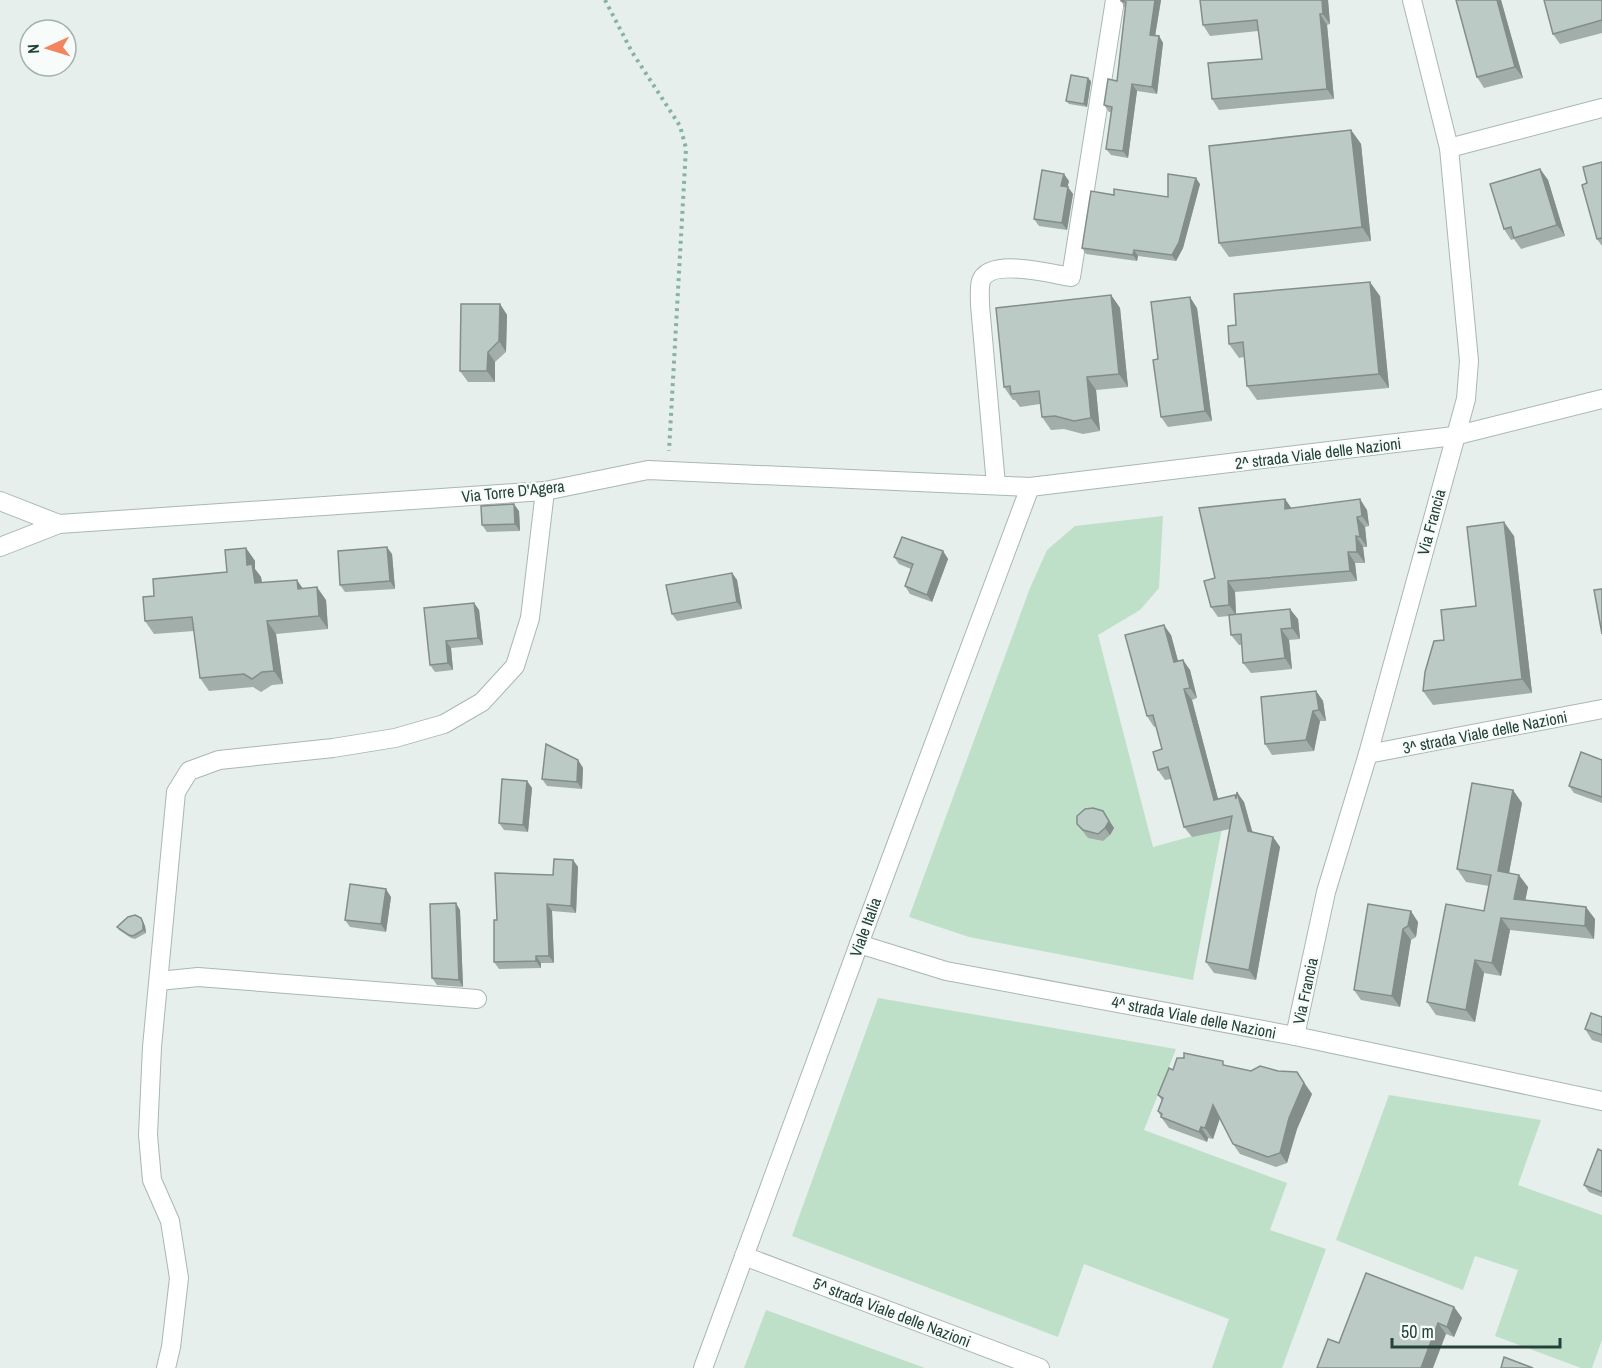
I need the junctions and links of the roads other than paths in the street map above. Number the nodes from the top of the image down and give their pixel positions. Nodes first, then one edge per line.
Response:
1 (1115, 0) edge
2 (1412, 0) edge
3 (1602, 108) edge
4 (1449, 148) junction
5 (1602, 399) edge
6 (1454, 436) junction
7 (996, 485) junction
8 (1030, 487) junction
9 (545, 491) junction
10 (0, 501) edge
11 (59, 524) junction
12 (0, 547) edge
13 (1602, 709) edge
14 (1368, 754) junction
15 (859, 944) junction
16 (159, 981) junction
17 (477, 999) dead end
18 (1295, 1036) junction
19 (1602, 1101) edge
20 (744, 1256) junction
21 (166, 1368) edge
22 (703, 1368) edge
23 (1040, 1368) edge

1 - 7 street
2 - 4 street, Via Francia
3 - 4 street
4 - 6 street, Via Francia
5 - 6 street, 2^ strada Viale delle Nazioni
6 - 8 street, 2^ strada Viale delle Nazioni
6 - 14 street, Via Francia
7 - 8 street, Via Torre D'Agera
7 - 9 street, Via Torre D'Agera
8 - 15 street, Viale Italia
9 - 11 street, Via Torre D'Agera
9 - 16 street
10 - 11 street
11 - 12 street, Via Torre D'Agera
13 - 14 street, 3^ strada Viale delle Nazioni
14 - 18 street, Via Francia
15 - 18 street, 4^ strada Viale delle Nazioni
15 - 20 street, Viale Italia
16 - 17 street
16 - 21 street
18 - 19 street, 4^ strada Viale delle Nazioni
20 - 22 street, Viale Italia
20 - 23 street, 5^ strada Viale delle Nazioni

